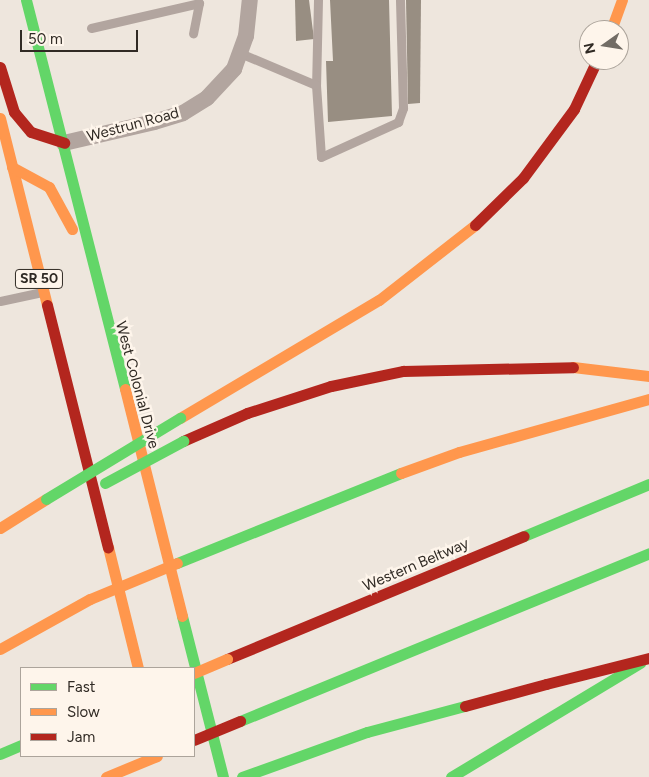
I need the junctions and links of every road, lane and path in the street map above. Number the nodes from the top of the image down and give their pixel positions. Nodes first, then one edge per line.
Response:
1 (26, 0) edge
2 (250, 0) edge
3 (318, 0) edge
4 (400, 0) edge
5 (622, 0) edge
6 (615, 20) edge
7 (91, 28) dead end
8 (193, 32) dead end
9 (240, 52) junction
10 (0, 67) edge
11 (592, 70) edge
12 (316, 85) junction
13 (0, 118) edge
14 (64, 143) junction
15 (6, 168) edge
16 (93, 276) junction
17 (42, 292) junction
18 (0, 301) edge
19 (649, 376) edge
20 (649, 399) edge
21 (649, 484) edge
22 (81, 496) dead end
23 (46, 514) dead end
24 (0, 528) edge
25 (0, 539) edge
26 (649, 553) edge
27 (166, 565) junction
28 (118, 586) junction
29 (0, 649) edge
30 (649, 658) edge
31 (649, 665) edge
32 (138, 667) edge
33 (193, 667) edge
34 (195, 673) edge
35 (195, 675) edge
36 (546, 684) junction
37 (195, 740) edge
38 (20, 745) edge
39 (0, 754) edge
40 (156, 757) edge
41 (158, 757) edge
42 (164, 770) dead end
43 (106, 777) edge
44 (222, 777) edge
45 (242, 777) edge
46 (451, 777) edge

1 - 14 highway, West Colonial Drive
2 - 9 street, Westrun Road
3 - 12 lane
4 - 12 lane
5 - 6 highway
7 - 8 lane
9 - 12 lane
9 - 14 street, Westrun Road
10 - 14 highway
11 - 24 highway, bridge
13 - 15 highway, SR 50
14 - 16 highway, West Colonial Drive
15 - 16 highway
15 - 17 highway, SR 50
16 - 27 highway, West Colonial Drive
17 - 18 lane
17 - 28 highway, SR 50
19 - 22 highway, bridge
20 - 27 highway
21 - 34 highway, Western Beltway, bridge
23 - 25 highway
26 - 37 highway, bridge
27 - 28 highway
27 - 33 highway, West Colonial Drive
28 - 29 highway
28 - 32 highway, SR 50
30 - 36 highway, bridge
30 - 46 highway
31 - 36 highway, bridge
35 - 44 highway, West Colonial Drive
36 - 45 highway
38 - 39 highway
40 - 43 highway
41 - 42 highway

